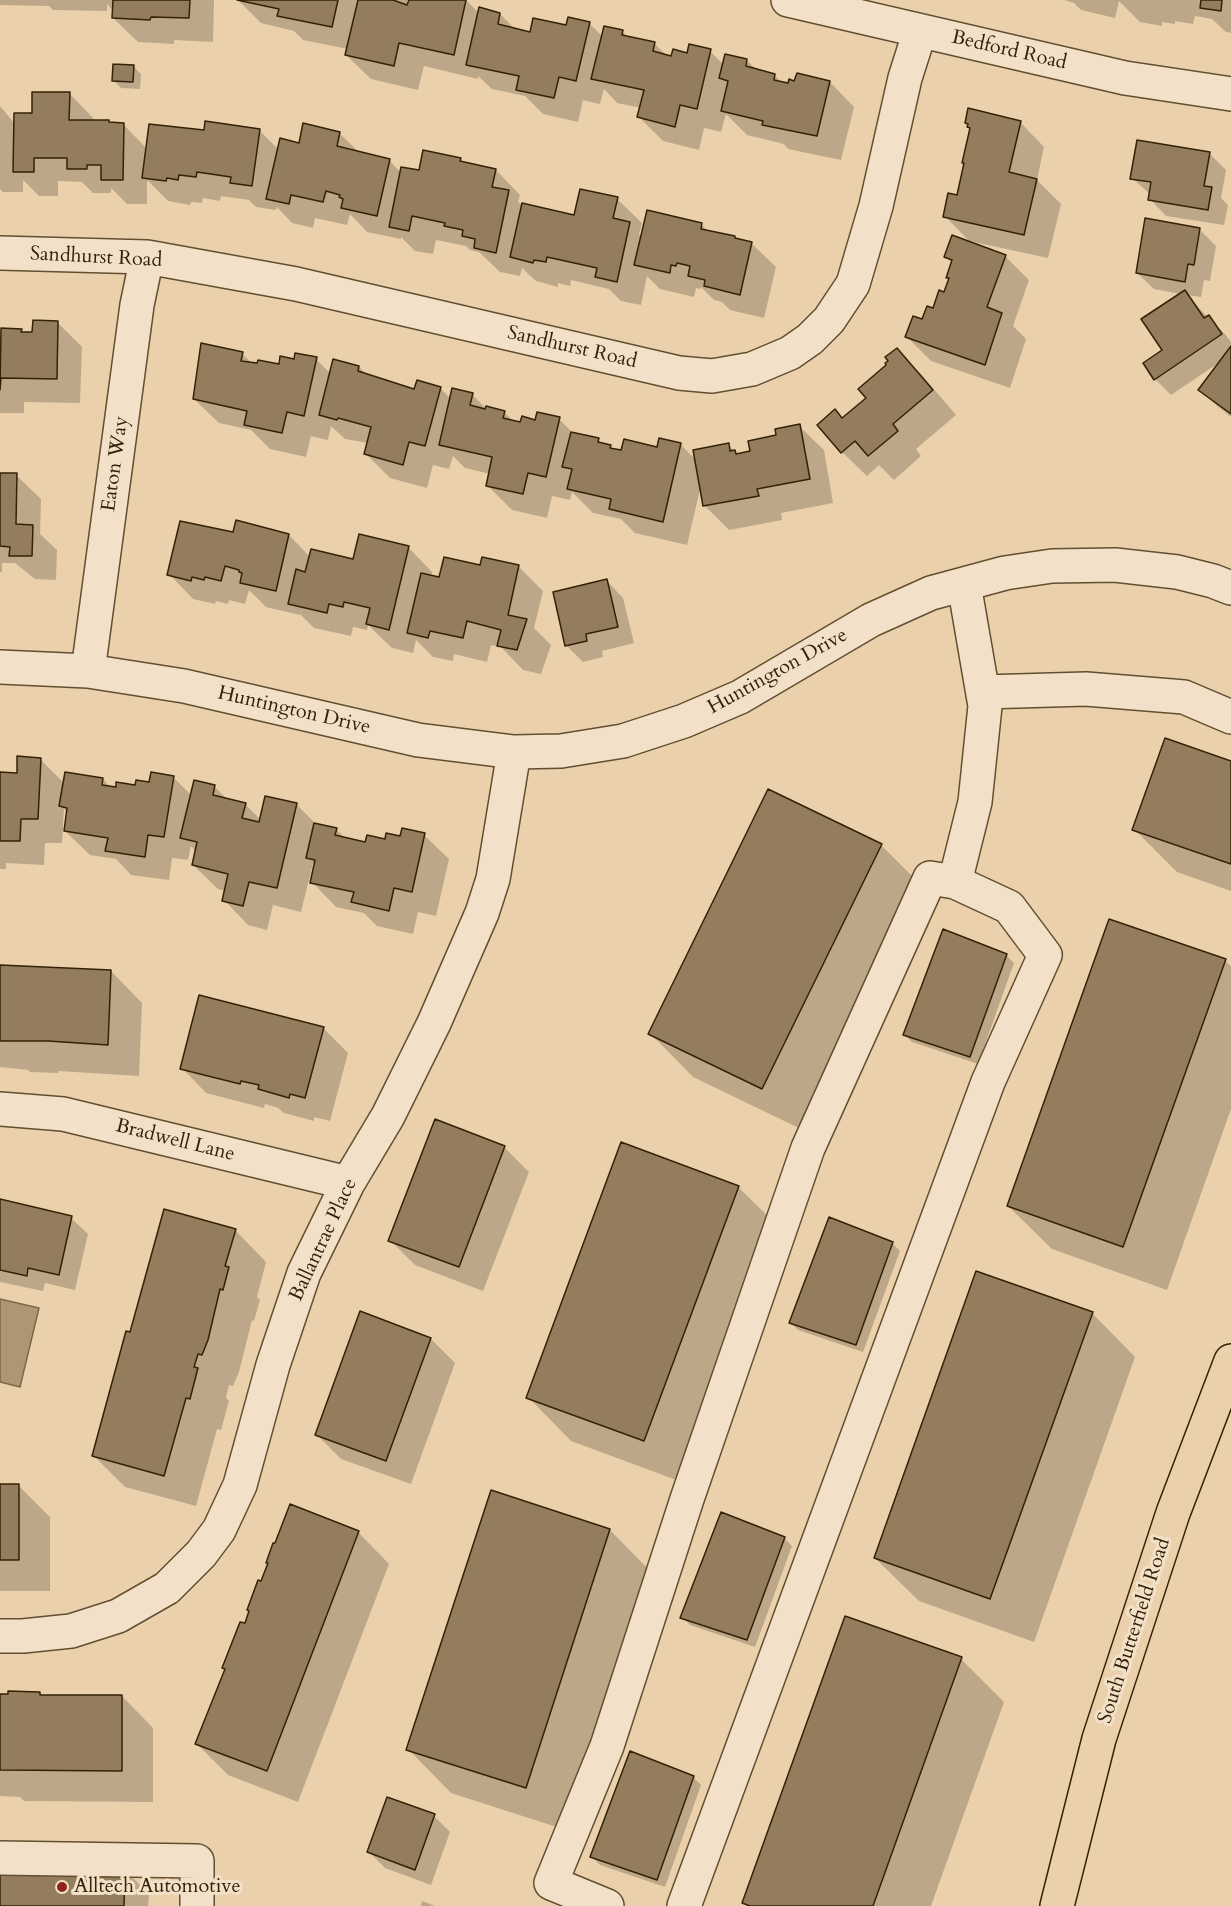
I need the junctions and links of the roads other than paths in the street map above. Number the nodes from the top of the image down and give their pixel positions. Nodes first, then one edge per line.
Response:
1 (788, 0) edge
2 (920, 31) junction
3 (1231, 94) edge
4 (0, 253) edge
5 (147, 257) junction
6 (964, 584) junction
7 (1231, 588) edge
8 (0, 667) edge
9 (88, 671) junction
10 (983, 692) junction
11 (1231, 717) edge
12 (514, 752) junction
13 (955, 882) junction
14 (0, 1108) edge
15 (348, 1183) junction
16 (1231, 1361) edge
17 (0, 1636) edge
18 (0, 1858) edge
19 (197, 1906) edge
20 (607, 1906) edge
21 (684, 1906) edge
22 (1057, 1906) edge

1 - 2 street, Bedford Road
2 - 3 street, Bedford Road
2 - 5 street, Sandhurst Road
4 - 5 street, Sandhurst Road
5 - 9 street, Eaton Way
6 - 7 street, Huntington Drive
6 - 10 street
6 - 12 street, Huntington Drive
8 - 9 street, Huntington Drive
9 - 12 street, Huntington Drive
10 - 11 street
10 - 13 street
12 - 15 street, Ballantrae Place
13 - 20 street
13 - 21 street
14 - 15 street, Bradwell Lane
15 - 17 street, Ballantrae Place
16 - 22 main road, South Butterfield Road
18 - 19 street

